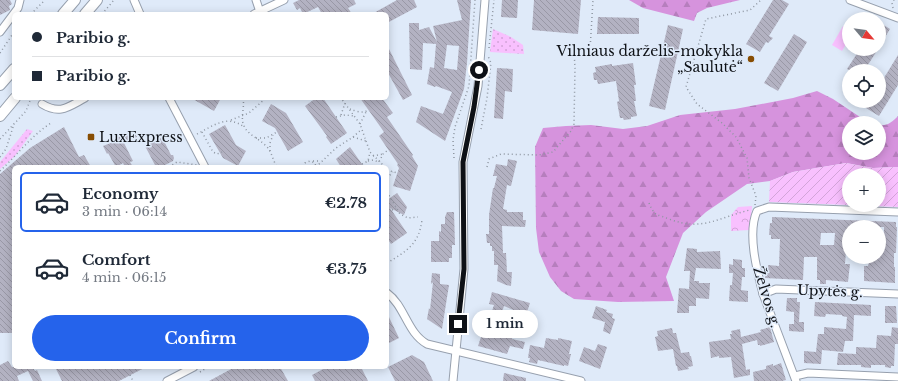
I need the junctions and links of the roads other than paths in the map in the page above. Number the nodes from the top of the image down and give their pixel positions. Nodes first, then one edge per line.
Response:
1 (20, 0) edge
2 (75, 0) edge
3 (97, 0) edge
4 (134, 0) edge
5 (256, 0) edge
6 (284, 0) edge
7 (485, 0) edge
8 (850, 0) edge
9 (15, 12) edge
10 (65, 12) edge
11 (87, 12) edge
12 (139, 12) edge
13 (257, 12) edge
14 (259, 12) edge
15 (12, 16) edge
16 (898, 18) edge
17 (0, 32) edge
18 (12, 71) edge
19 (0, 85) edge
20 (13, 100) edge
21 (80, 100) edge
22 (170, 100) edge
23 (42, 104) dead end
24 (0, 116) edge
25 (202, 165) edge
26 (898, 212) edge
27 (763, 294) junction
28 (898, 294) edge
29 (389, 295) edge
30 (455, 351) junction
31 (190, 369) edge
32 (898, 377) edge
33 (796, 378) edge
34 (167, 381) edge
35 (453, 381) edge
36 (581, 381) edge

1 - 9 street
2 - 10 main road
3 - 11 main road
4 - 12 street
5 - 13 street
6 - 14 street
7 - 30 street
8 - 16 street
15 - 17 street
18 - 19 main road
20 - 24 main road
21 - 23 street
22 - 25 street
26 - 27 street, Želvos g.
27 - 28 street, Upytės g.
27 - 33 street, Želvos g.
29 - 30 street
30 - 35 street
30 - 36 street
31 - 34 street
32 - 33 street

